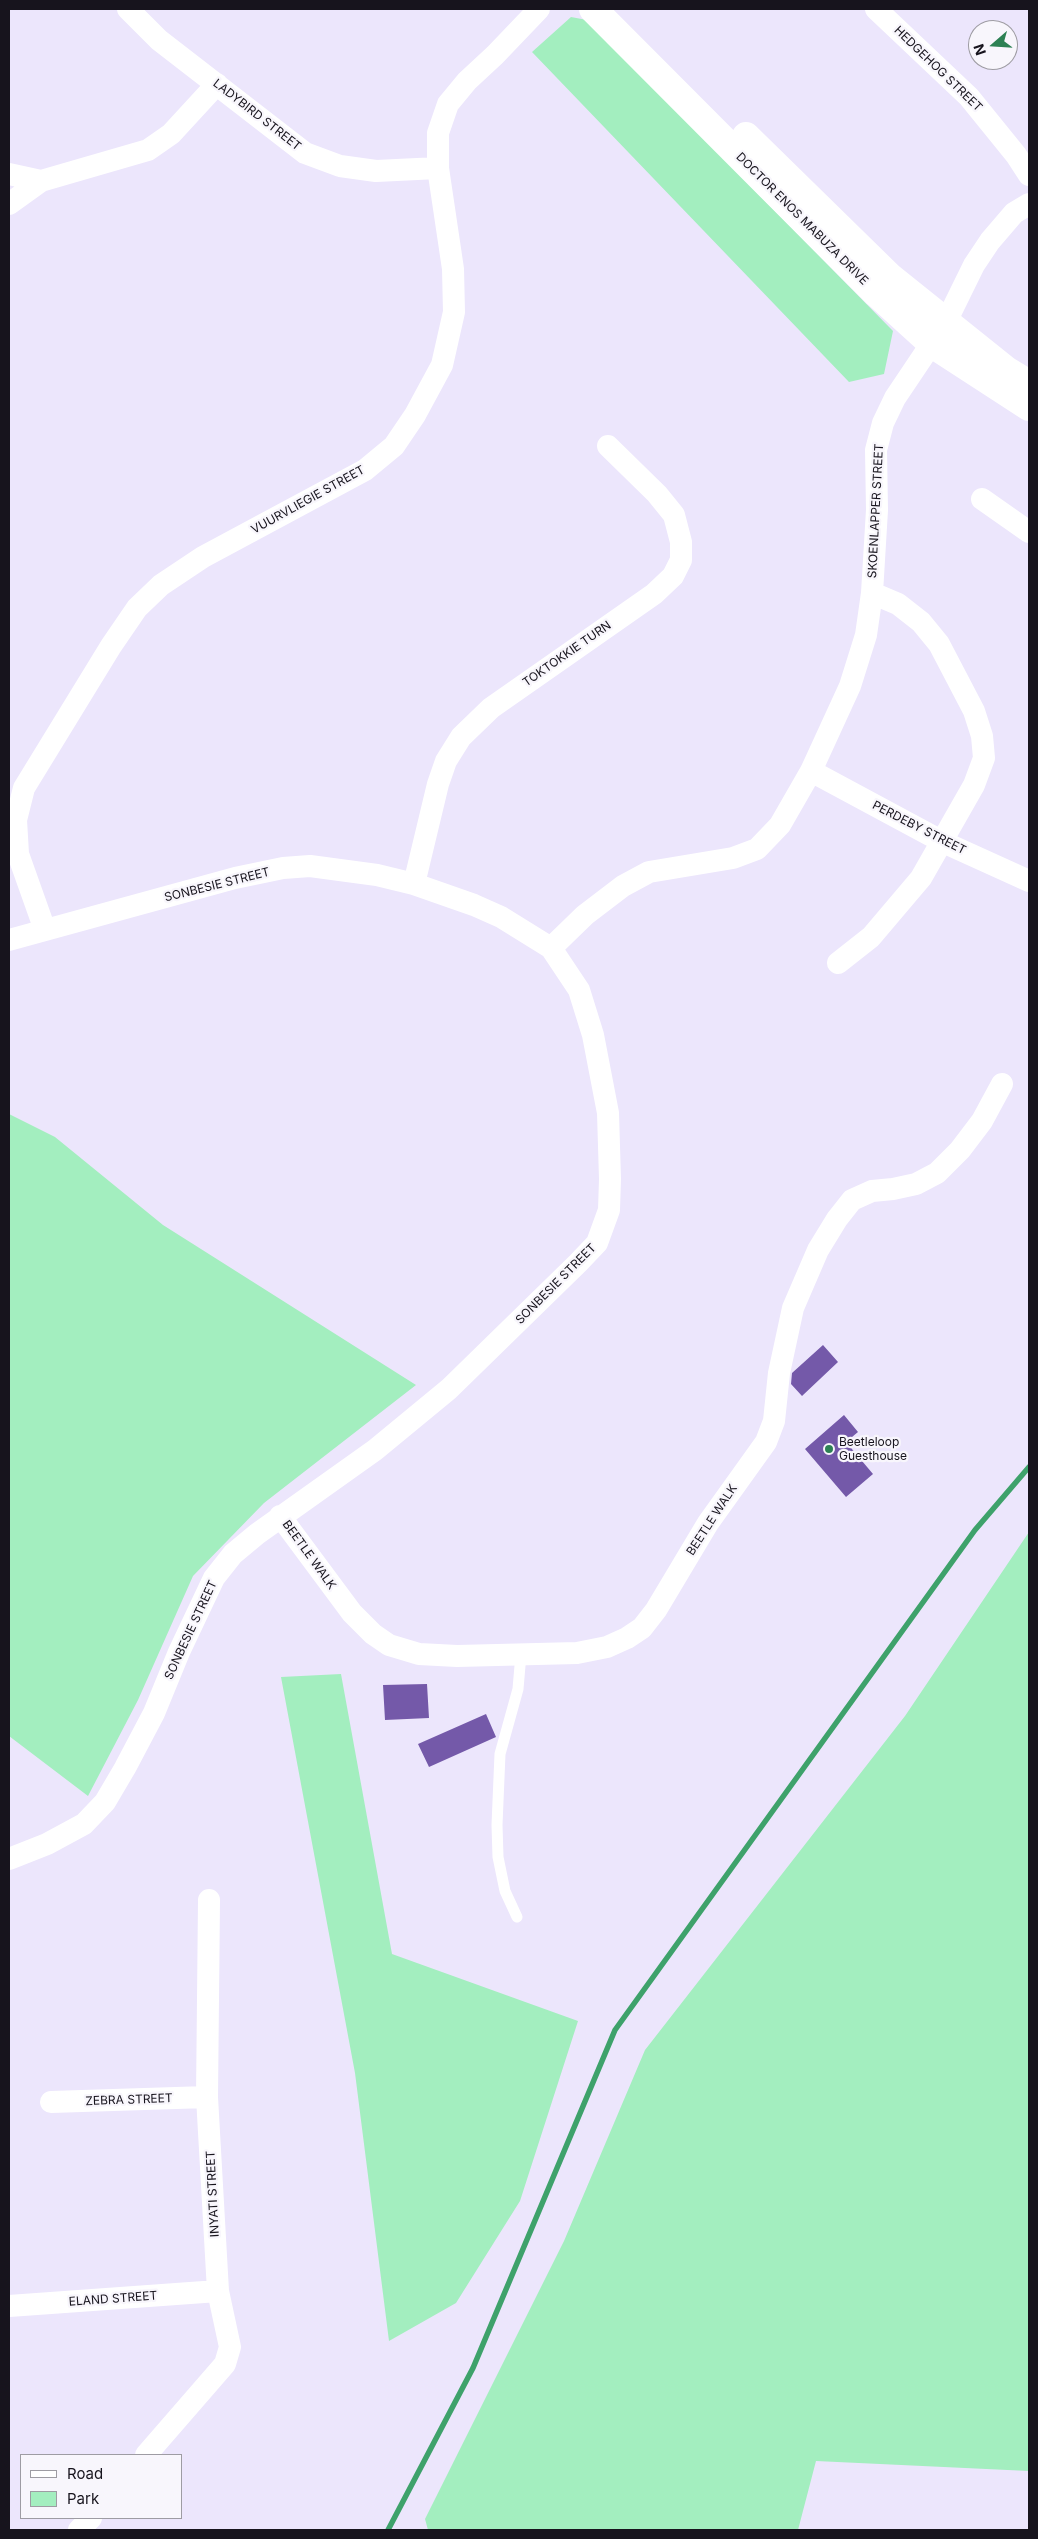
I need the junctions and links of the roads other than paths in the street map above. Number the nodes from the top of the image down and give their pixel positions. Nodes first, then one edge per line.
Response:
1 (128, 9) edge
2 (539, 9) edge
3 (593, 9) edge
4 (620, 9) edge
5 (876, 9) edge
6 (217, 84) junction
7 (1023, 150) edge
8 (438, 168) junction
9 (9, 174) edge
10 (1029, 175) edge
11 (41, 181) junction
12 (9, 204) edge
13 (1029, 204) edge
14 (939, 333) junction
15 (1029, 384) edge
16 (1029, 407) edge
17 (608, 446) dead end
18 (982, 499) dead end
19 (1029, 532) edge
20 (872, 593) junction
21 (811, 770) junction
22 (942, 842) junction
23 (1029, 881) edge
24 (414, 884) junction
25 (45, 930) junction
26 (11, 936) edge
27 (551, 948) junction
28 (838, 963) dead end
29 (1002, 1084) dead end
30 (280, 1516) junction
31 (521, 1654) junction
32 (9, 1858) edge
33 (209, 1900) dead end
34 (517, 1917) dead end
35 (208, 2097) junction
36 (51, 2102) dead end
37 (218, 2291) junction
38 (9, 2306) edge
39 (147, 2454) edge
40 (89, 2519) edge
41 (79, 2530) edge

1 - 6 street, LADYBIRD STREET
2 - 8 street, VUURVLIEGIE STREET
3 - 14 main road, DOCTOR ENOS MABUZA DRIVE
4 - 14 main road, DOCTOR ENOS MABUZA DRIVE
5 - 7 street, HEDGEHOG STREET
6 - 8 street, LADYBIRD STREET
6 - 11 street
7 - 10 street, HEDGEHOG STREET
8 - 25 street, VUURVLIEGIE STREET
9 - 11 street
11 - 12 street
13 - 14 street, SKOENLAPPER STREET
14 - 15 main road, DOCTOR ENOS MABUZA DRIVE
14 - 16 main road, DOCTOR ENOS MABUZA DRIVE
14 - 20 street, SKOENLAPPER STREET
17 - 24 street, TOKTOKKIE TURN
18 - 19 street
20 - 21 street, SKOENLAPPER STREET
20 - 22 street
21 - 22 street, PERDEBY STREET
21 - 27 street, SKOENLAPPER STREET
22 - 23 street, PERDEBY STREET
22 - 28 street
24 - 25 street, SONBESIE STREET
24 - 27 street, SONBESIE STREET
25 - 26 street, SONBESIE STREET
27 - 30 street, SONBESIE STREET
29 - 31 street, BEETLE WALK
30 - 31 street, BEETLE WALK
30 - 32 street, SONBESIE STREET
31 - 34 lane
33 - 35 street, INYATI STREET
35 - 36 street, ZEBRA STREET
35 - 37 street, INYATI STREET
37 - 38 street, ELAND STREET
37 - 39 street, INYATI STREET
40 - 41 street

